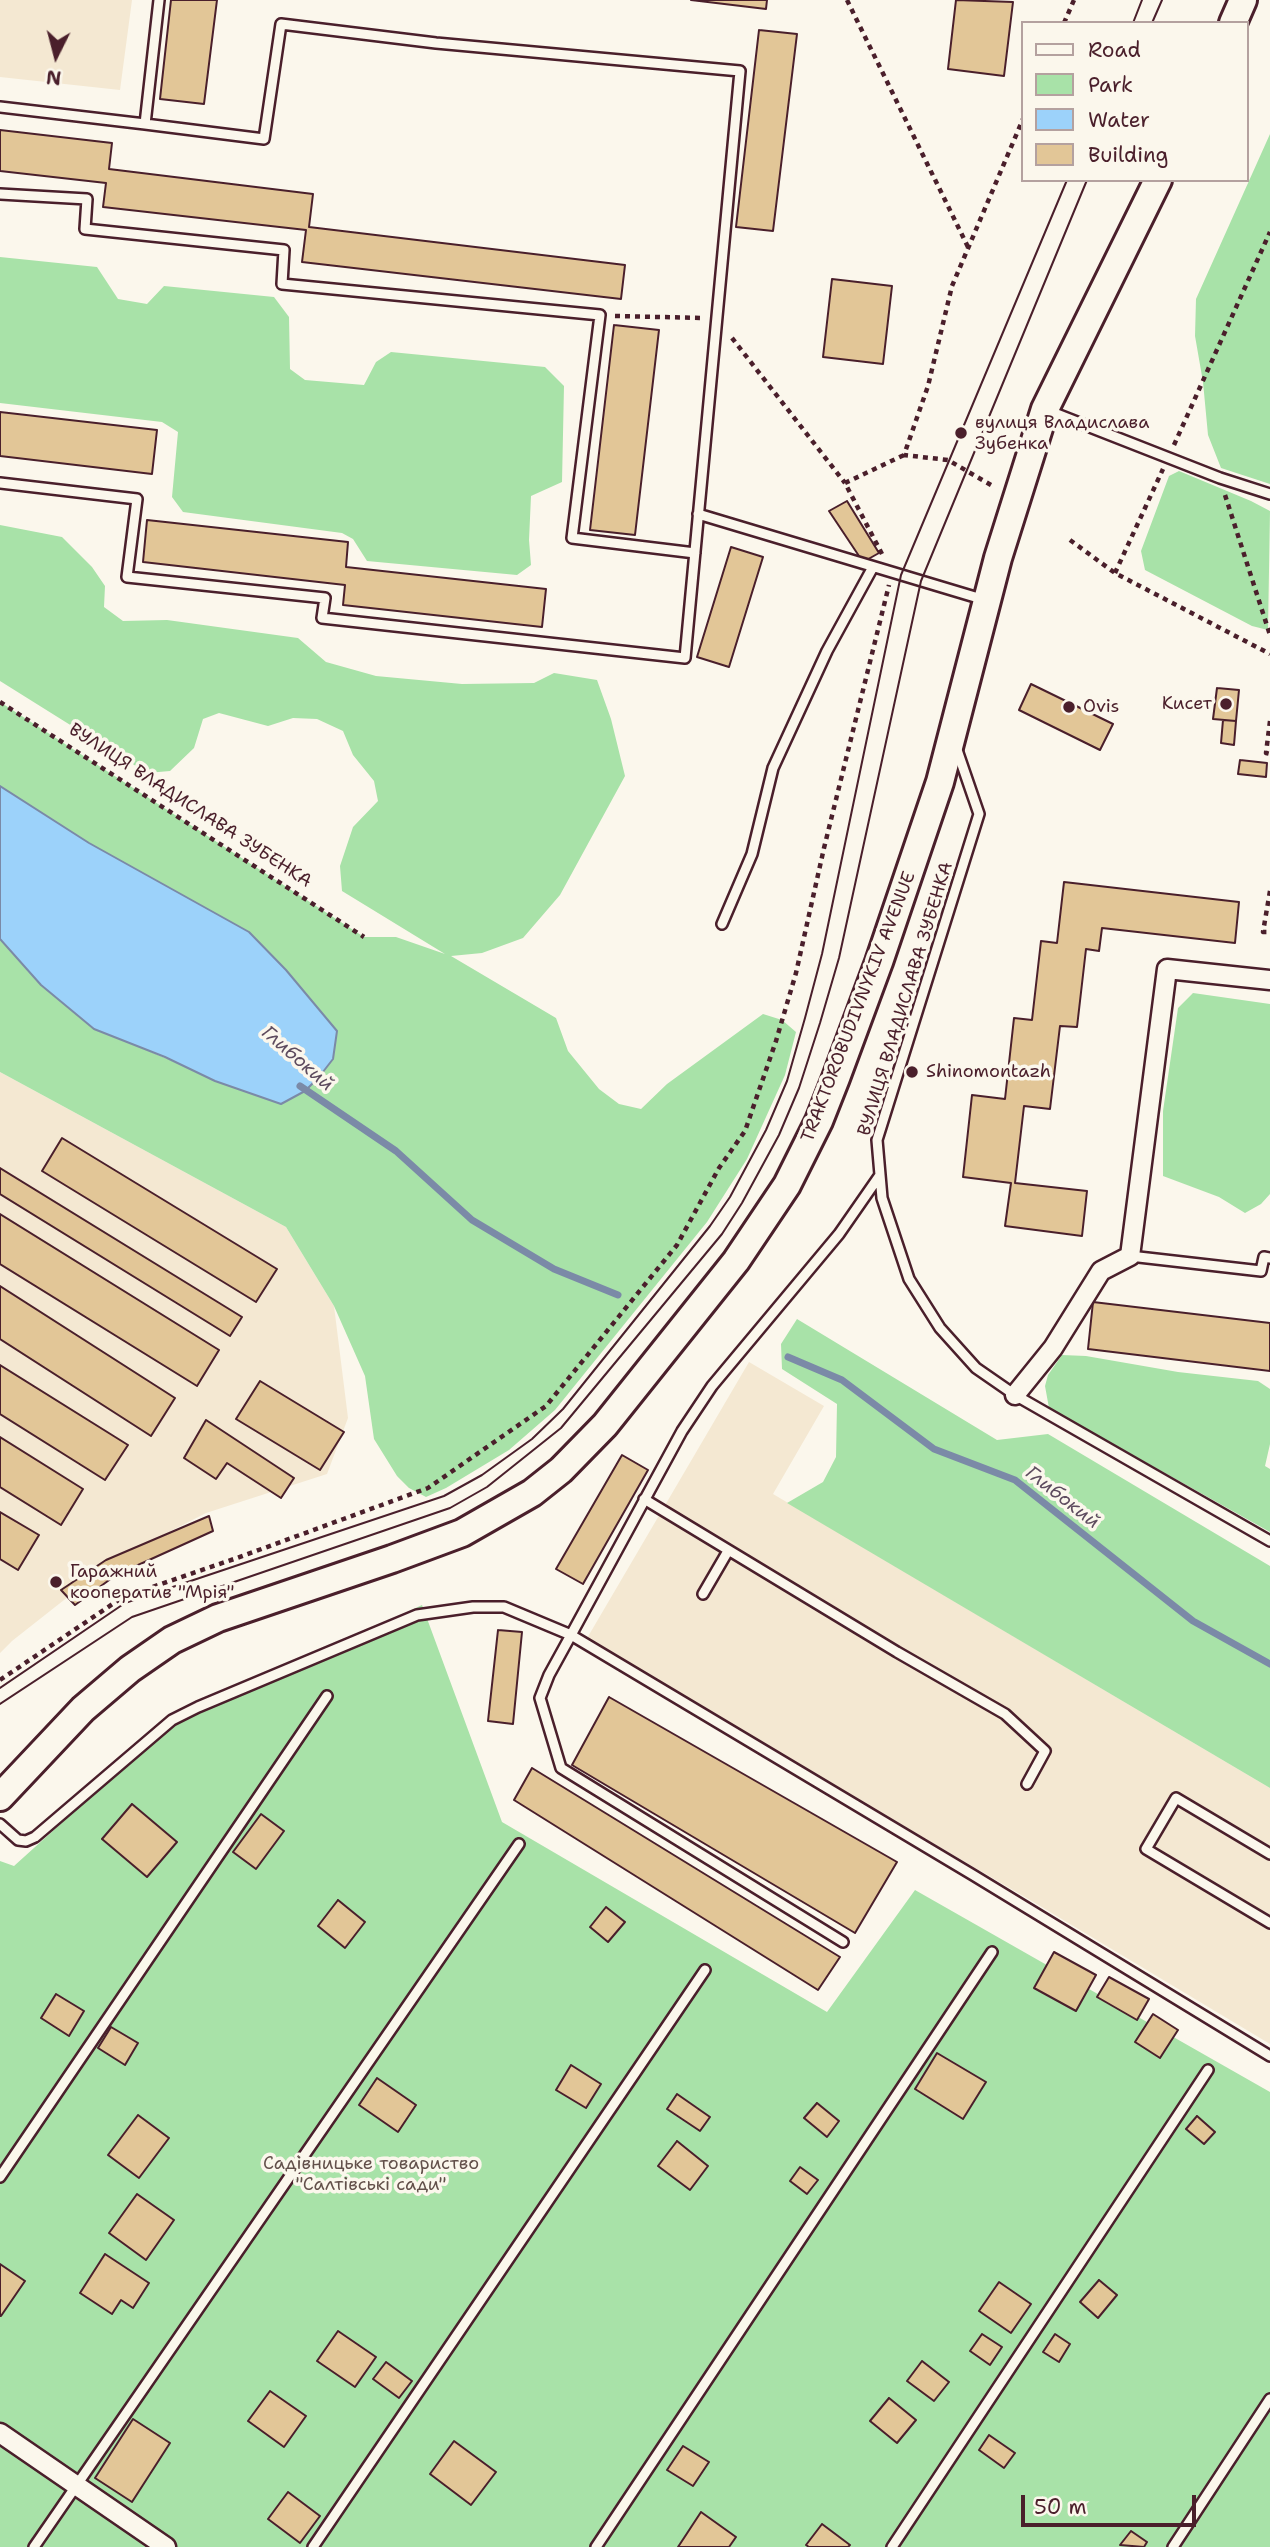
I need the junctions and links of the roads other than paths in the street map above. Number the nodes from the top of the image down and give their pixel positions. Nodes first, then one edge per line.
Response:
1 (159, 0) edge
2 (1243, 0) edge
3 (1234, 21) edge
4 (0, 107) edge
5 (145, 124) junction
6 (1157, 182) edge
7 (0, 194) edge
8 (1045, 409) junction
9 (0, 483) edge
10 (1270, 494) edge
11 (698, 514) junction
12 (695, 553) junction
13 (873, 567) junction
14 (986, 601) junction
15 (952, 738) junction
16 (722, 924) dead end
17 (1270, 980) edge
18 (880, 1175) junction
19 (1130, 1256) junction
20 (1270, 1258) edge
21 (1015, 1395) junction
22 (644, 1499) junction
23 (1270, 1541) edge
24 (728, 1551) junction
25 (704, 1594) dead end
26 (571, 1635) junction
27 (327, 1696) dead end
28 (1027, 1784) dead end
29 (0, 1797) edge
30 (0, 1824) edge
31 (519, 1844) dead end
32 (1270, 1854) edge
33 (1270, 1923) edge
34 (844, 1942) dead end
35 (992, 1952) dead end
36 (705, 1970) dead end
37 (1270, 2056) edge
38 (1208, 2070) dead end
39 (0, 2177) edge
40 (1270, 2399) edge
41 (0, 2433) edge
42 (76, 2484) junction
43 (34, 2547) edge
44 (166, 2547) edge
45 (313, 2547) edge
46 (596, 2547) edge
47 (892, 2547) edge
48 (1173, 2547) edge

1 - 5 lane
2 - 3 main road
4 - 5 lane
5 - 11 lane
6 - 8 main road, TRAKTOROBUDIVNYKIV AVENUE
7 - 12 lane
8 - 10 lane
8 - 14 main road, TRAKTOROBUDIVNYKIV AVENUE
9 - 12 lane
11 - 12 lane
11 - 13 lane
13 - 14 lane
13 - 16 lane
14 - 15 main road, TRAKTOROBUDIVNYKIV AVENUE
15 - 18 lane, ВУЛИЦЯ ВЛАДИСЛАВА ЗУБЕНКА
15 - 29 main road, TRAKTOROBUDIVNYKIV AVENUE
17 - 19 street
18 - 21 lane, ВУЛИЦЯ ВЛАДИСЛАВА ЗУБЕНКА
18 - 22 lane
19 - 20 lane
19 - 21 street
21 - 23 lane, ВУЛИЦЯ ВЛАДИСЛАВА ЗУБЕНКА
22 - 24 lane
22 - 26 lane
24 - 25 lane
24 - 28 lane
26 - 30 lane
26 - 34 lane
26 - 37 lane
27 - 39 lane
31 - 42 lane
32 - 33 lane
35 - 46 lane
36 - 45 lane
38 - 47 lane
40 - 48 lane
41 - 42 street
42 - 43 lane
42 - 44 street

